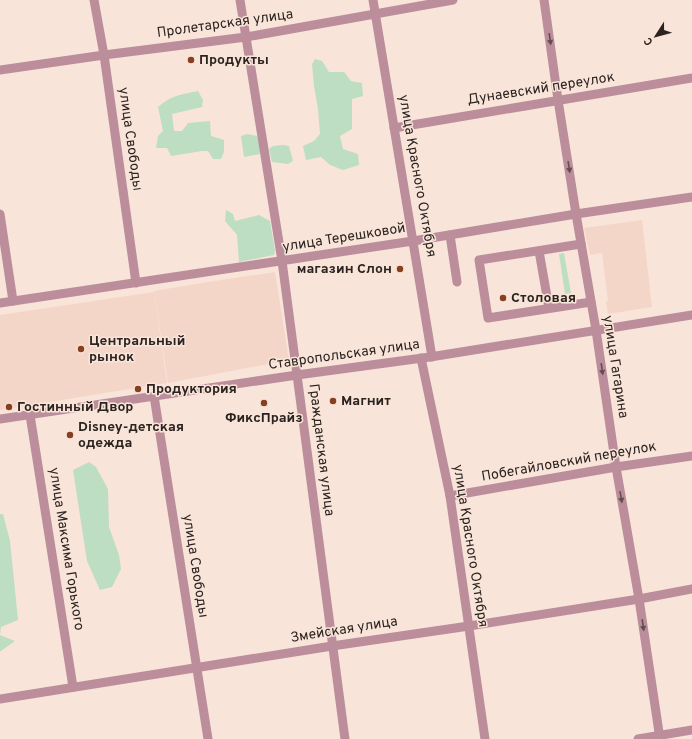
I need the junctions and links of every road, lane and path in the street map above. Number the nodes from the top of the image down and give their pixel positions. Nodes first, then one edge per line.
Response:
1 (94, 0) edge
2 (240, 0) edge
3 (374, 0) edge
4 (453, 0) edge
5 (544, 0) edge
6 (376, 13) junction
7 (246, 37) junction
8 (104, 55) junction
9 (0, 70) edge
10 (692, 78) edge
11 (558, 100) junction
12 (394, 128) junction
13 (692, 197) edge
14 (0, 214) edge
15 (576, 214) junction
16 (450, 235) junction
17 (414, 241) junction
18 (581, 244) junction
19 (539, 251) junction
20 (282, 261) junction
21 (4, 267) edge
22 (457, 282) dead end
23 (136, 283) junction
24 (13, 301) junction
25 (591, 302) junction
26 (0, 304) edge
27 (549, 308) junction
28 (692, 314) edge
29 (596, 330) junction
30 (432, 356) junction
31 (421, 358) junction
32 (297, 375) junction
33 (154, 396) junction
34 (30, 415) junction
35 (0, 419) edge
36 (692, 456) edge
37 (616, 467) junction
38 (450, 496) junction
39 (692, 589) edge
40 (639, 599) junction
41 (469, 626) junction
42 (332, 646) junction
43 (196, 668) junction
44 (73, 688) junction
45 (0, 699) edge
46 (692, 730) edge
47 (660, 737) edge
48 (208, 739) edge
49 (345, 739) edge
50 (485, 739) edge
51 (638, 739) edge

1 - 8 street, улица Свободы
2 - 7 street, Гражданская улица
3 - 6 street, улица Красного Октября
4 - 6 street, Пролетарская улица
5 -> 11 street, улица Гагарина
6 - 7 street, Пролетарская улица
6 - 12 street, улица Красного Октября
7 - 8 street, Пролетарская улица
7 - 20 street, Гражданская улица
8 - 9 street, Пролетарская улица
8 - 23 street, улица Свободы
10 - 11 street, Дунаевский переулок
11 - 12 street, Дунаевский переулок
11 -> 15 street, улица Гагарина
12 - 17 street, улица Красного Октября
13 - 15 street, улица Терешковой
14 - 21 street
15 - 16 street, улица Терешковой
15 - 18 street, улица Гагарина
16 - 17 street, улица Терешковой
16 - 22 street
17 - 20 street, улица Терешковой
17 - 30 street, улица Красного Октября
18 - 19 street
18 - 25 street, улица Гагарина
19 - 27 street
19 - 27 street
20 - 23 street, улица Терешковой
20 - 32 street, Гражданская улица
21 - 24 street
23 - 24 street, улица Терешковой
24 - 26 street, улица Терешковой
25 - 27 street
25 - 29 street, улица Гагарина
28 - 29 street, Ставропольская улица
29 - 30 street, Ставропольская улица
29 -> 37 street, улица Гагарина
30 - 31 street, Ставропольская улица
31 - 32 street, Ставропольская улица
31 - 38 street, улица Красного Октября
32 - 33 street, Ставропольская улица
32 - 42 street, Гражданская улица
33 - 34 street, Ставропольская улица
33 - 43 street, улица Свободы
34 - 35 street, Ставропольская улица
34 - 44 street, улица Максима Горького
36 - 37 street, Побегайловский переулок
37 - 38 street, Побегайловский переулок
37 -> 40 street, улица Гагарина
38 - 41 street, улица Красного Октября
39 - 40 street, Змейская улица
40 - 41 street, Змейская улица
40 -> 47 street, улица Гагарина
41 - 42 street, Змейская улица
41 - 50 street, улица Красного Октября
42 - 43 street, Змейская улица
42 - 49 street, Гражданская улица
43 - 44 street, Змейская улица
43 - 48 street, улица Свободы
44 - 45 street, Змейская улица
46 - 47 street
47 - 51 street

